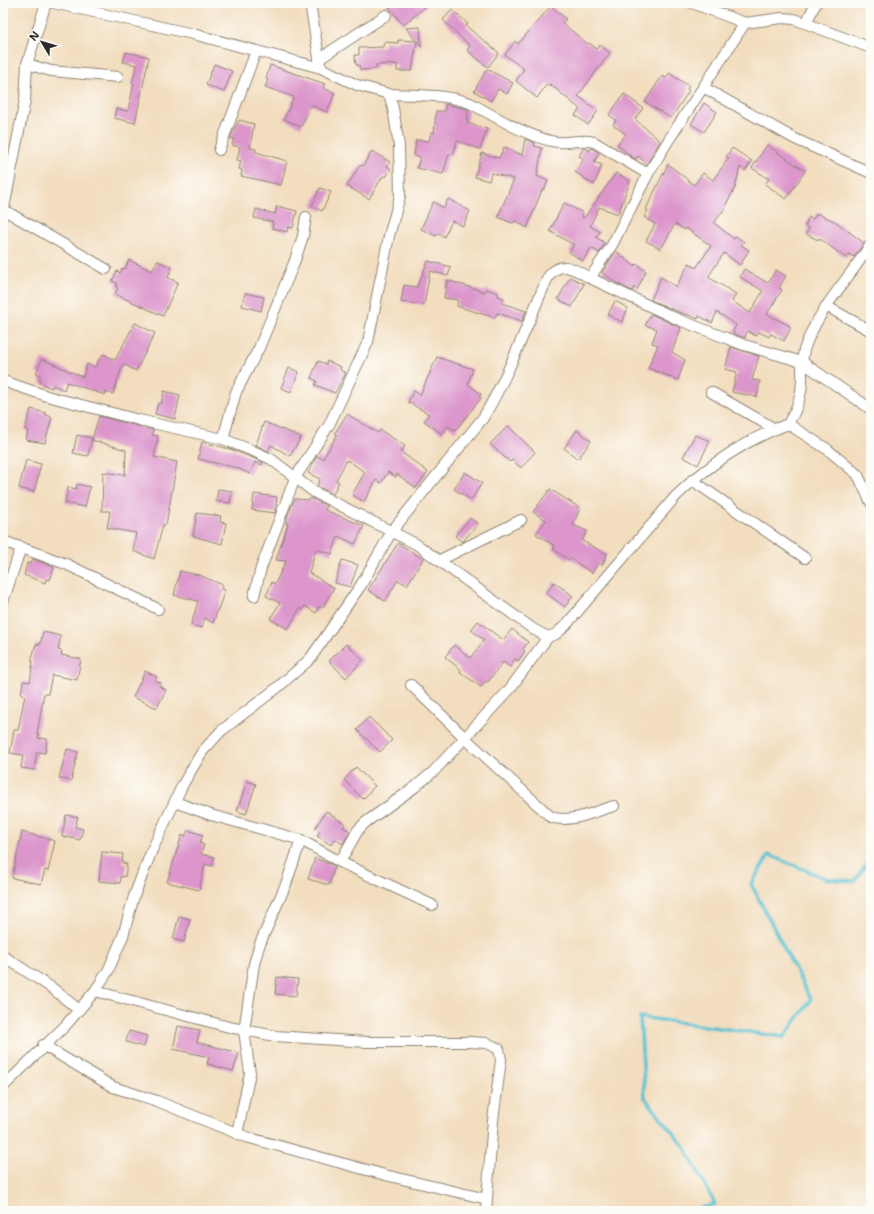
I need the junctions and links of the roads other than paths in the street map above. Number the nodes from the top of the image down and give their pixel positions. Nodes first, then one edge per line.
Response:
1 (46, 3) edge
2 (53, 3) edge
3 (310, 3) edge
4 (692, 3) edge
5 (816, 3) edge
6 (386, 15) dead end
7 (745, 23) junction
8 (806, 23) junction
9 (871, 48) edge
10 (256, 51) junction
11 (320, 63) junction
12 (27, 64) junction
13 (118, 77) dead end
14 (703, 87) junction
15 (389, 94) junction
16 (219, 150) dead end
17 (871, 173) edge
18 (648, 174) junction
19 (3, 212) edge
20 (306, 217) dead end
21 (871, 244) edge
22 (106, 269) dead end
23 (590, 278) junction
24 (826, 306) junction
25 (871, 332) edge
26 (802, 362) junction
27 (3, 381) edge
28 (711, 392) dead end
29 (871, 409) edge
30 (788, 424) junction
31 (775, 429) junction
32 (223, 439) junction
33 (296, 478) junction
34 (692, 480) junction
35 (871, 503) edge
36 (521, 520) dead end
37 (392, 531) junction
38 (3, 541) edge
39 (21, 547) junction
40 (805, 558) dead end
41 (440, 560) junction
42 (254, 596) dead end
43 (3, 602) edge
44 (158, 609) dead end
45 (548, 637) junction
46 (412, 685) dead end
47 (465, 738) junction
48 (175, 802) junction
49 (614, 806) dead end
50 (301, 840) junction
51 (340, 862) junction
52 (432, 906) dead end
53 (3, 956) edge
54 (95, 991) junction
55 (79, 1010) junction
56 (244, 1031) junction
57 (43, 1046) junction
58 (3, 1087) edge
59 (237, 1134) junction
60 (487, 1199) junction
61 (486, 1211) edge

1 - 12 street
2 - 10 street
3 - 11 street
4 - 7 street
5 - 8 street
6 - 11 street
7 - 8 street
7 - 14 street
8 - 9 street
10 - 11 street
10 - 16 street
11 - 15 street
12 - 13 street
12 - 19 street
14 - 17 street
14 - 18 street
15 - 18 street
15 - 33 street
18 - 23 street
19 - 22 street
20 - 32 street
21 - 24 street
23 - 26 street
23 - 37 street
24 - 25 street
24 - 26 street
26 - 29 street
26 - 30 street
27 - 32 street
28 - 31 street
30 - 31 street
30 - 35 street
31 - 34 street
32 - 33 street
33 - 37 street
33 - 42 street
34 - 40 street
34 - 45 street
36 - 41 street
37 - 41 street
37 - 48 street
38 - 39 street
39 - 43 street
39 - 44 street
41 - 45 street
45 - 47 street
46 - 47 street
47 - 49 street
47 - 51 street
48 - 50 street
48 - 54 street
50 - 51 street
50 - 56 street
51 - 52 street
53 - 55 street
54 - 55 street
54 - 56 street
55 - 57 street
56 - 59 street
56 - 60 street
57 - 58 street
57 - 59 street
59 - 60 street
60 - 61 street

